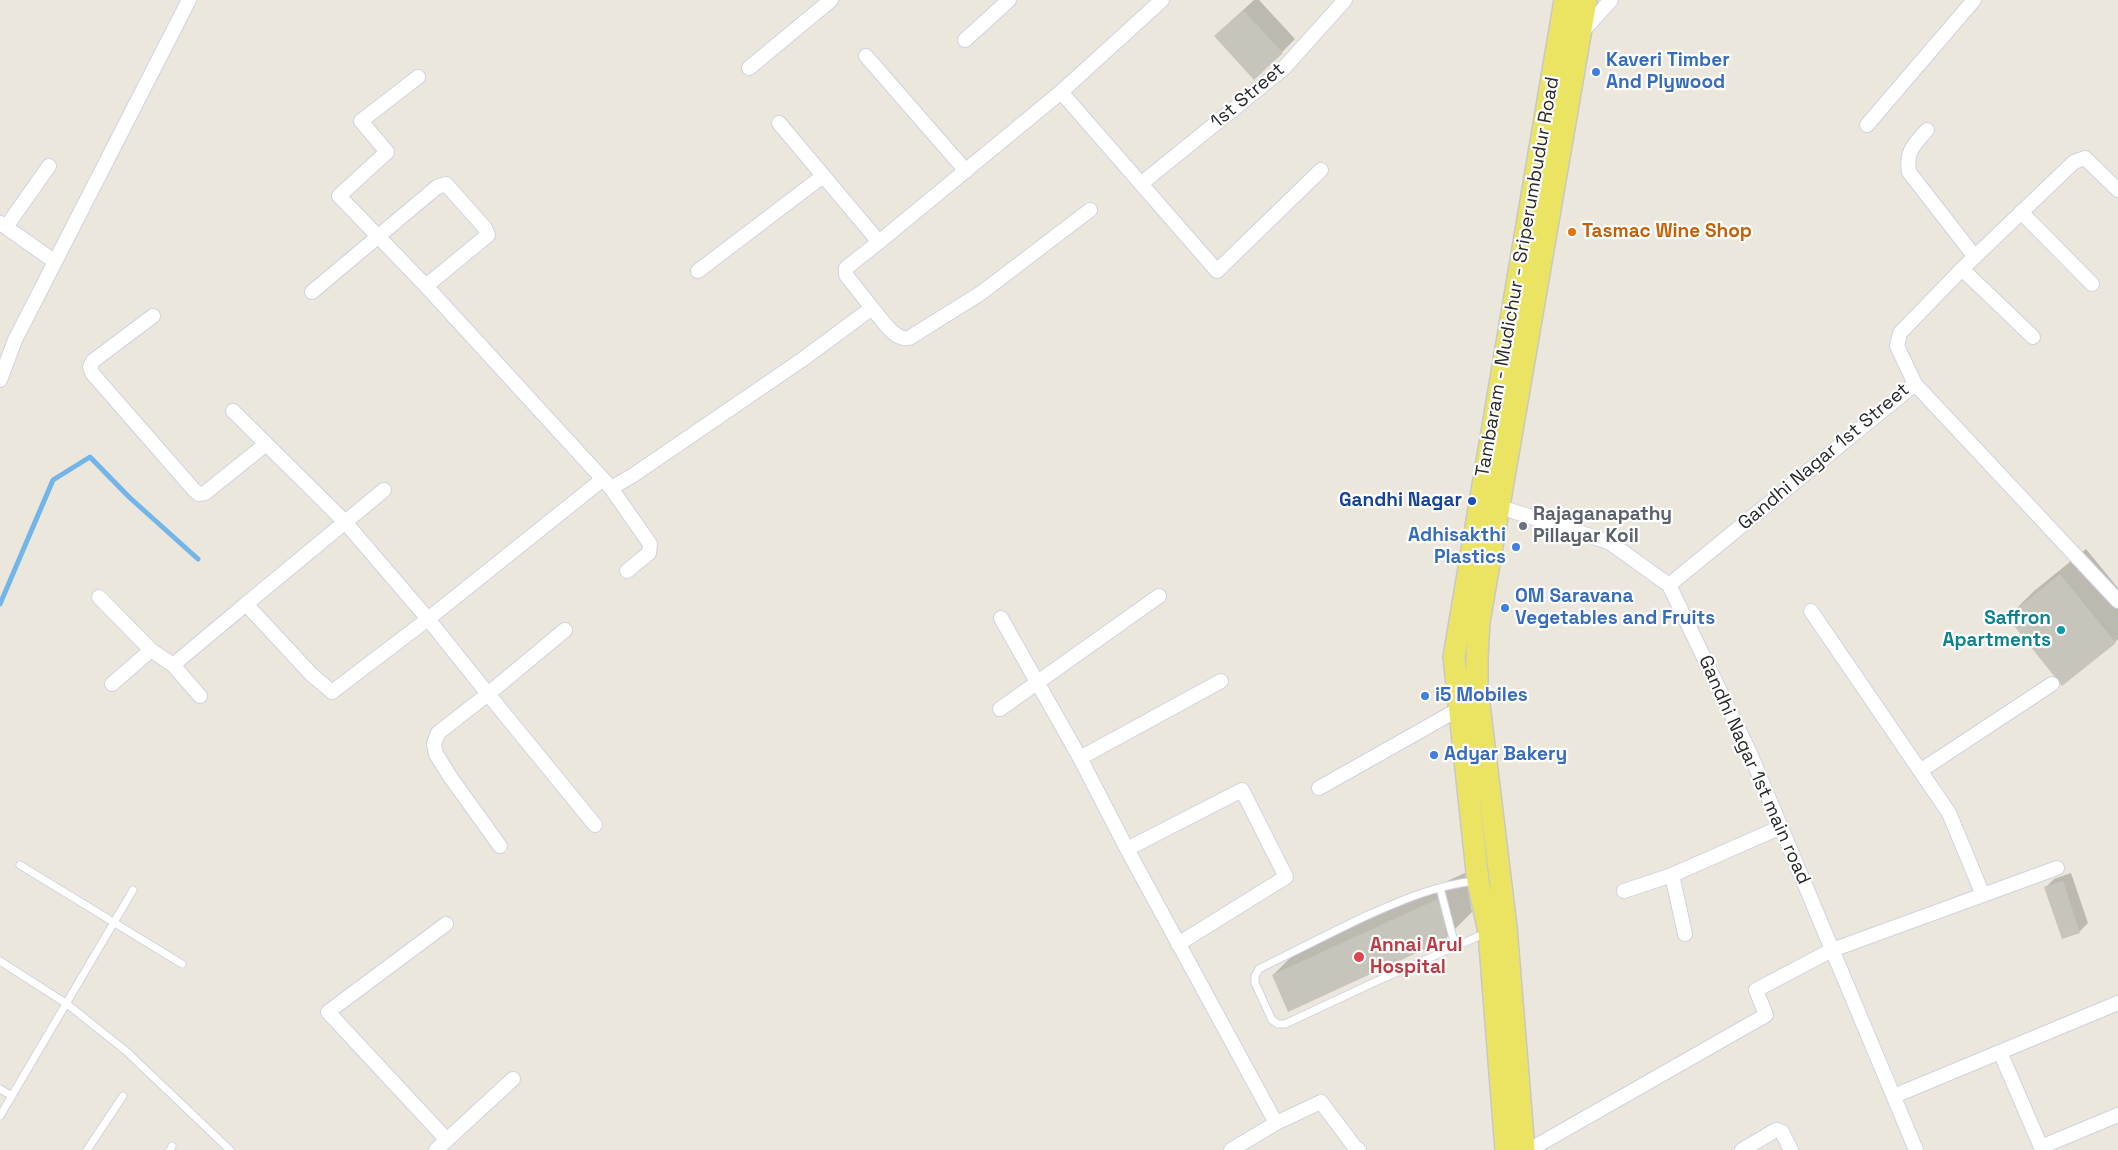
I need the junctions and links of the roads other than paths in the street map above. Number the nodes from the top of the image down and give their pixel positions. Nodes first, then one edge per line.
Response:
1 (189, 0) edge
2 (831, 0) edge
3 (1009, 0) edge
4 (1162, 0) edge
5 (1345, 0) edge
6 (1565, 0) edge
7 (1586, 0) edge
8 (1611, 0) edge
9 (1974, 0) edge
10 (1580, 35) junction
11 (965, 40) dead end
12 (866, 56) dead end
13 (749, 68) dead end
14 (418, 77) dead end
15 (1061, 92) junction
16 (779, 123) dead end
17 (1867, 125) dead end
18 (1927, 130) dead end
19 (49, 166) dead end
20 (1321, 170) dead end
21 (966, 171) junction
22 (823, 176) junction
23 (1142, 183) junction
24 (2118, 190) edge
25 (1090, 210) dead end
26 (2022, 212) junction
27 (3, 225) edge
28 (377, 237) junction
29 (879, 242) junction
30 (1975, 257) junction
31 (54, 261) junction
32 (1962, 269) junction
33 (698, 271) dead end
34 (2092, 284) dead end
35 (426, 286) junction
36 (312, 292) dead end
37 (872, 308) junction
38 (153, 316) dead end
39 (2033, 338) dead end
40 (0, 380) edge
41 (1915, 384) junction
42 (232, 411) dead end
43 (266, 444) junction
44 (607, 483) junction
45 (384, 490) dead end
46 (1490, 506) junction
47 (344, 522) junction
48 (627, 570) dead end
49 (1669, 585) junction
50 (1159, 596) dead end
51 (99, 597) dead end
52 (2118, 601) edge
53 (246, 604) junction
54 (1811, 611) dead end
55 (1001, 618) dead end
56 (428, 619) junction
57 (565, 630) dead end
58 (151, 650) junction
59 (173, 665) junction
60 (1221, 681) dead end
61 (1038, 682) junction
62 (112, 684) dead end
63 (2052, 684) dead end
64 (488, 694) junction
65 (200, 696) dead end
66 (1459, 708) junction
67 (1000, 709) dead end
68 (1080, 758) junction
69 (1920, 771) junction
70 (1320, 788) dead end
71 (594, 824) dead end
72 (1781, 828) junction
73 (500, 846) dead end
74 (1127, 849) junction
75 (20, 865) dead end
76 (2057, 868) dead end
77 (1672, 875) junction
78 (1478, 881) junction
79 (1440, 888) junction
80 (133, 890) dead end
81 (1624, 892) dead end
82 (1983, 895) junction
83 (114, 922) junction
84 (446, 924) dead end
85 (1488, 932) junction
86 (1686, 934) dead end
87 (1178, 944) junction
88 (1454, 946) junction
89 (1832, 950) junction
90 (0, 962) edge
91 (182, 964) dead end
92 (2118, 1003) edge
93 (67, 1004) junction
94 (2000, 1052) junction
95 (513, 1078) dead end
96 (0, 1089) edge
97 (12, 1096) junction
98 (123, 1096) dead end
99 (1894, 1096) junction
100 (2118, 1115) edge
101 (0, 1116) edge
102 (1276, 1123) junction
103 (447, 1140) junction
104 (2041, 1148) edge
105 (87, 1150) edge
106 (230, 1150) edge
107 (436, 1150) edge
108 (1231, 1150) edge
109 (1359, 1150) edge
110 (1506, 1150) edge
111 (1524, 1150) edge
112 (1529, 1150) edge
113 (1742, 1150) edge
114 (1791, 1150) edge
115 (1916, 1150) edge

1 - 31 street
2 - 13 street
3 - 11 street
4 - 15 street
5 - 23 street, 1st Street
6 - 46 main road, Tambaram - Mudichur - Sriperumbudur Road
7 - 10 main road, Tambaram - Mudichur - Sriperumbudur Road
8 - 10 street
9 - 17 street
10 - 46 main road, Tambaram - Mudichur - Sriperumbudur Road
12 - 21 street
14 - 28 street
15 - 21 street
15 - 23 street
16 - 22 street
18 - 30 street
19 - 27 street
20 - 23 street
21 - 29 street
22 - 29 street
22 - 33 street
24 - 26 street, Gandhi Nagar 1st Street
25 - 37 street
26 - 30 street, Gandhi Nagar 1st Street
26 - 34 street
27 - 31 street
28 - 35 street
28 - 35 street
28 - 36 street
29 - 37 street
30 - 32 street, Gandhi Nagar 1st Street
31 - 40 street
32 - 39 street
32 - 41 street, Gandhi Nagar 1st Street
35 - 44 street
37 - 44 street
38 - 43 street
41 - 49 street, Gandhi Nagar 1st Street
41 - 52 street
42 - 43 street
43 - 47 street
44 - 48 street
44 - 56 street
45 - 47 street
46 - 49 street, Gandhi Nagar 1st main road
46 - 66 main road, Tambaram - Mudichur - Sriperumbudur Road
46 - 111 main road, Tambaram - Mudichur - Sriperumbudur Road
47 - 53 street
47 - 56 street
49 - 72 street, Gandhi Nagar 1st main road
50 - 61 street
51 - 58 street
53 - 56 street
53 - 59 street
54 - 69 street
55 - 61 street
56 - 64 street
57 - 64 street
58 - 59 street
58 - 62 street
59 - 65 street
60 - 68 street
61 - 67 street
61 - 68 street
63 - 69 street
64 - 71 street
64 - 73 street
66 - 70 street
66 - 78 main road, Tambaram - Mudichur - Sriperumbudur Road
68 - 74 street
69 - 82 street
72 - 77 street
72 - 89 street, Gandhi Nagar 1st main road
74 - 87 street
74 - 87 street
75 - 83 lane
76 - 82 street
77 - 81 street
77 - 86 street
78 - 79 lane
78 - 85 main road, Tambaram - Mudichur - Sriperumbudur Road
79 - 88 lane
79 - 88 lane
80 - 83 lane
82 - 89 street
83 - 91 lane
83 - 93 lane
84 - 103 street
85 - 88 lane
85 - 110 main road, Tambaram - Mudichur - Sriperumbudur Road
87 - 102 street
89 - 99 street, Gandhi Nagar 1st main road
89 - 112 street
90 - 93 lane
92 - 94 street
93 - 97 lane
93 - 106 lane
94 - 99 street
94 - 104 street
95 - 103 street
96 - 97 lane
97 - 101 lane
98 - 105 lane
99 - 115 street, Gandhi Nagar 1st main road
100 - 104 street
102 - 108 street
102 - 109 street
103 - 107 street
113 - 114 street

